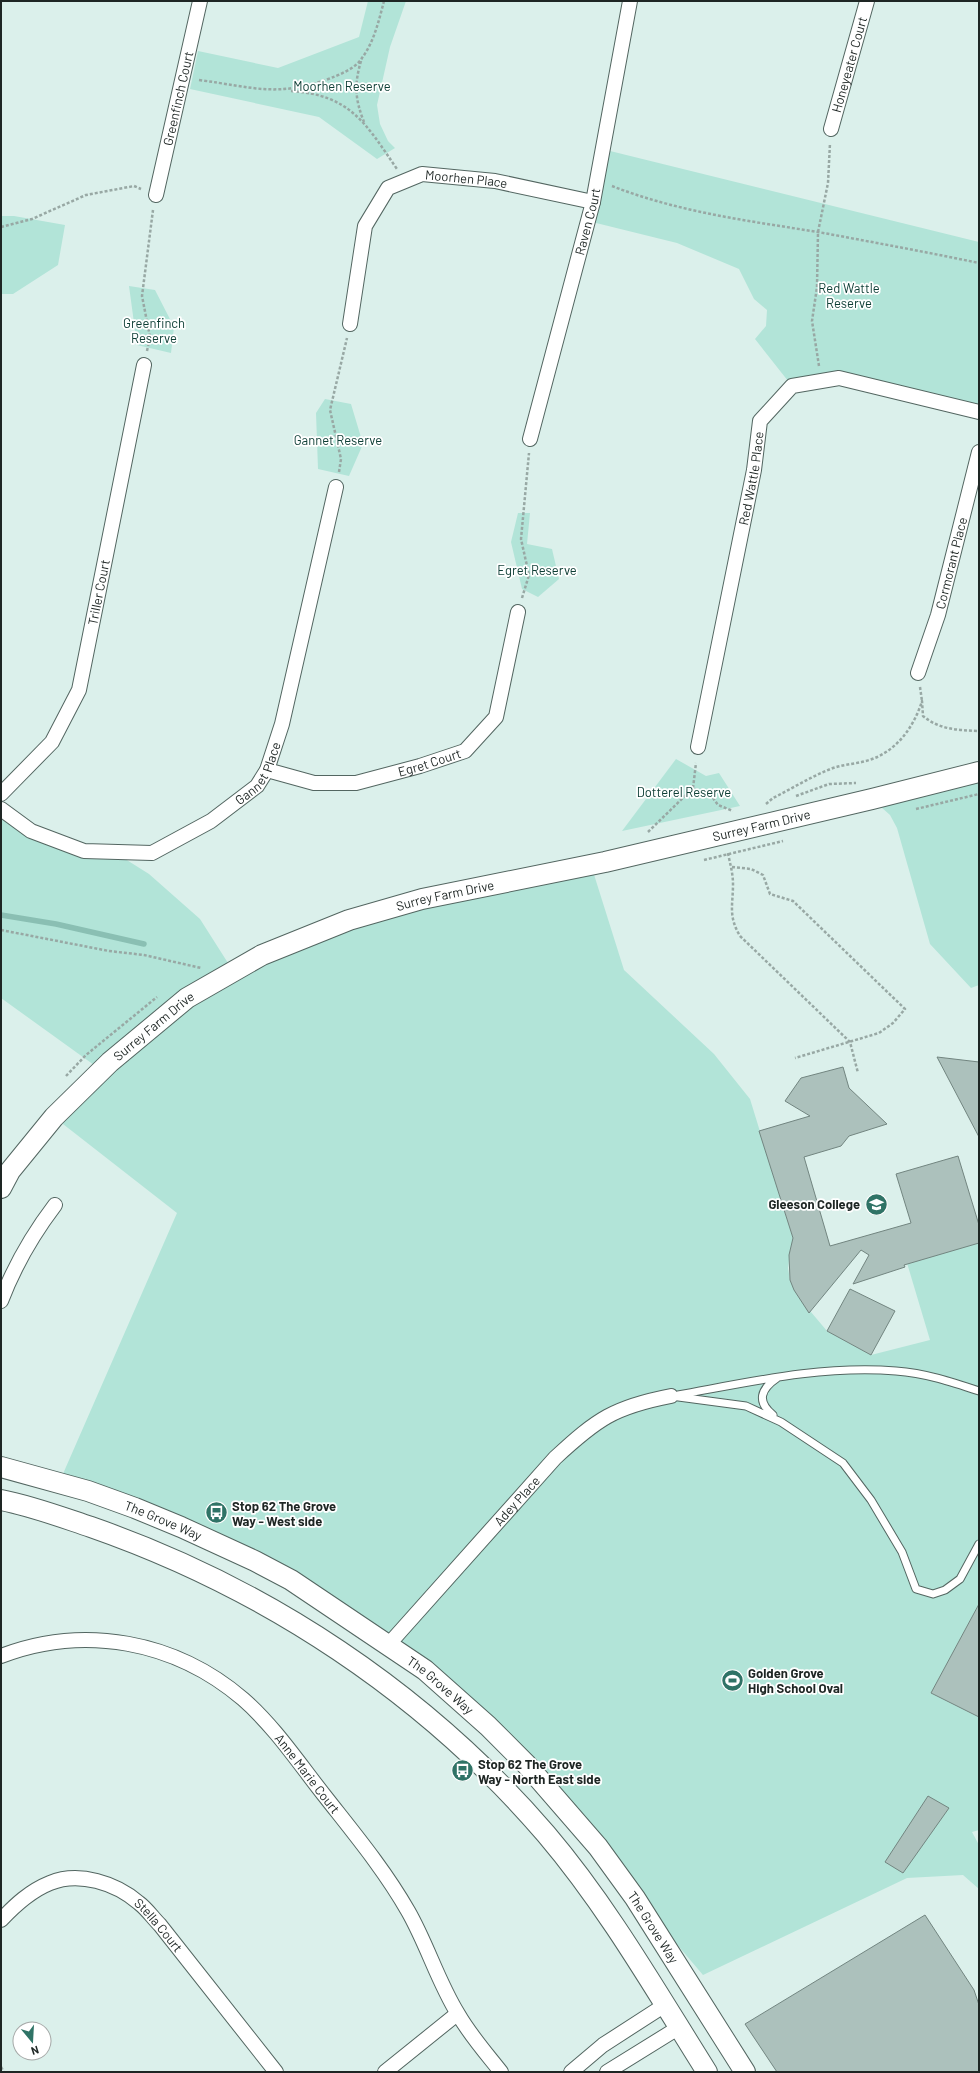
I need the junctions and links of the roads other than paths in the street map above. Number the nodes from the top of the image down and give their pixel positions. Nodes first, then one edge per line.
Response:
1 (200, 1) edge
2 (630, 1) edge
3 (867, 1) edge
4 (831, 129) road end
5 (156, 195) road end
6 (593, 202) junction
7 (350, 324) road end
8 (144, 365) road end
9 (979, 412) edge
10 (530, 439) road end
11 (979, 452) edge
12 (336, 487) road end
13 (518, 612) road end
14 (918, 673) dead end
15 (698, 747) road end
16 (267, 770) junction
17 (979, 772) edge
18 (1, 794) edge
19 (1, 810) edge
20 (6, 1167) edge
21 (1, 1188) edge
22 (55, 1205) dead end
23 (5, 1281) edge
24 (1, 1301) edge
25 (779, 1376) junction
26 (979, 1391) edge
27 (671, 1396) junction
28 (781, 1422) junction
29 (1, 1467) edge
30 (1, 1500) edge
31 (979, 1544) edge
32 (389, 1644) junction
33 (1, 1656) edge
34 (369, 1671) junction
35 (1, 1920) edge
36 (693, 1988) junction
37 (665, 2005) junction
38 (706, 2010) junction
39 (457, 2014) junction
40 (678, 2028) junction
41 (276, 2072) edge
42 (385, 2072) edge
43 (501, 2072) edge
44 (571, 2072) edge
45 (607, 2072) edge
46 (707, 2072) edge
47 (745, 2072) edge

1 - 5 street, Greenfinch Court
2 - 6 street, Raven Court
3 - 4 street, Honeyeater Court
6 - 7 street, Moorhen Place
6 - 10 street, Raven Court
8 - 18 street, Triller Court
9 - 15 street, Red Wattle Place
11 - 14 street, Cormorant Place
12 - 16 street, Gannet Place
13 - 16 street, Egret Court
16 - 19 street, Gannet Place
17 - 20 main road, Surrey Farm Drive
20 - 21 main road, Surrey Farm Drive
22 - 23 street
23 - 24 street
25 - 26 lane
25 - 27 lane
25 - 28 lane
27 - 28 lane
27 - 32 street, Adey Place
28 - 31 lane
29 - 32 main road, The Grove Way
30 - 34 main road
32 - 34 main road
32 - 36 main road, The Grove Way
33 - 39 street, Anne Marie Court
34 - 37 main road
35 - 41 street, Stella Court
36 - 37 main road
36 - 38 main road, The Grove Way
37 - 40 main road
37 - 44 street
38 - 40 main road
38 - 47 main road, The Grove Way
39 - 42 street
39 - 43 street, Anne Marie Court
40 - 45 street
40 - 46 main road

